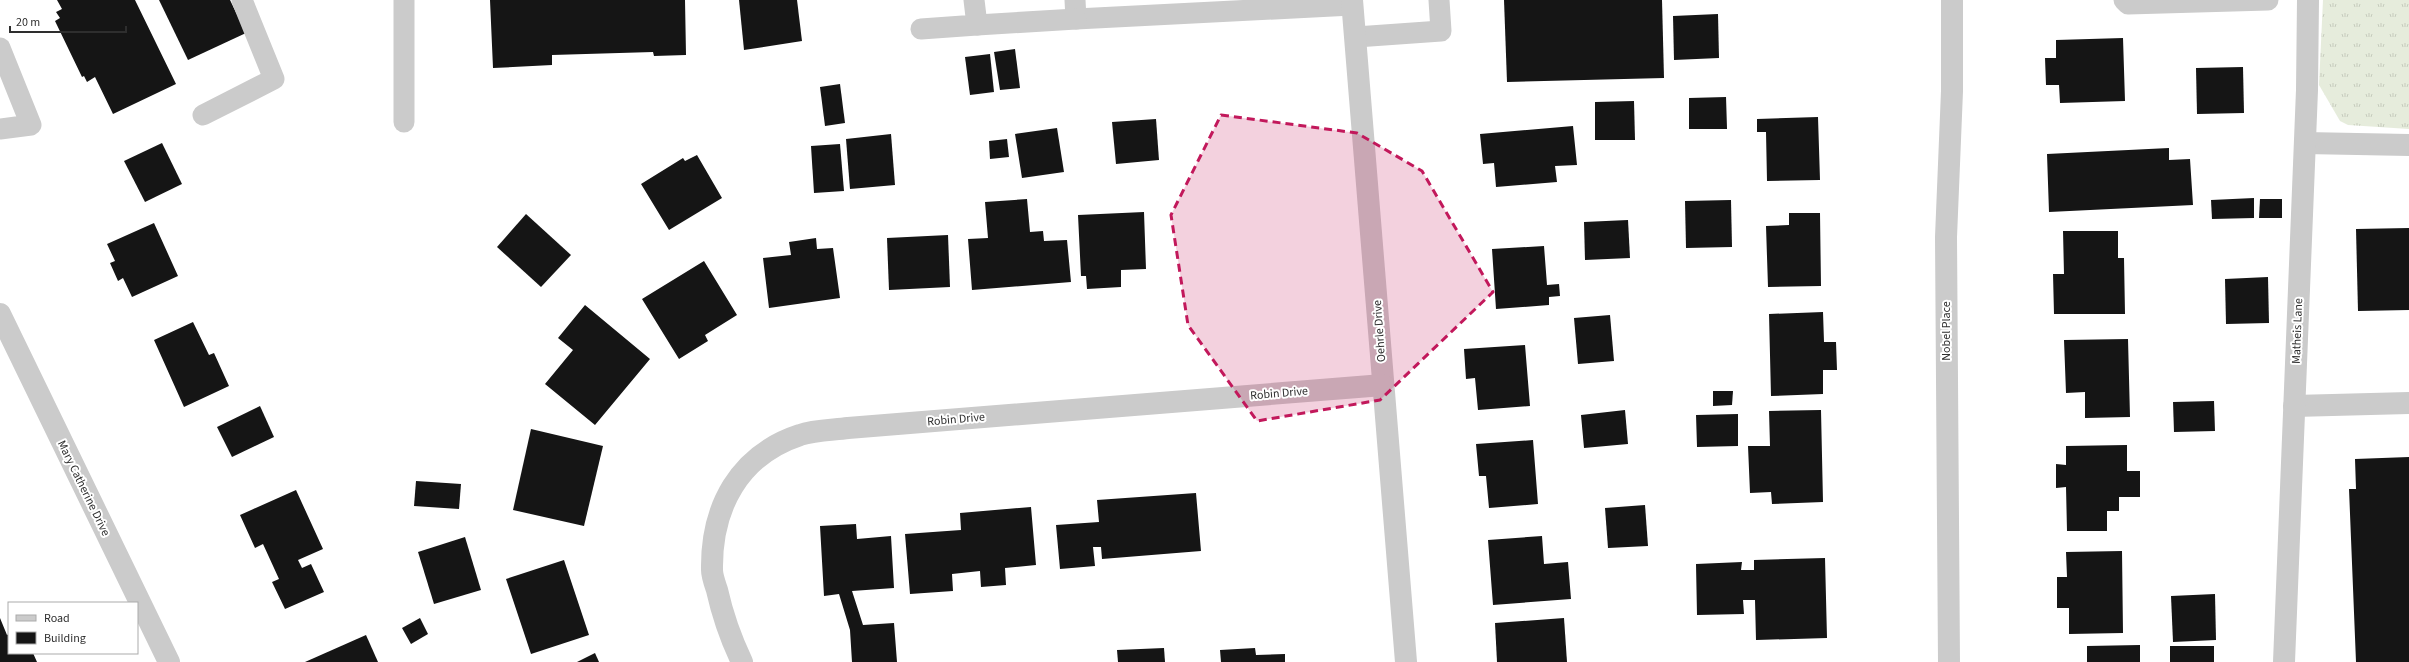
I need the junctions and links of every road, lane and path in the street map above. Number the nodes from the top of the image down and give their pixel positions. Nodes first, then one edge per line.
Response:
1 (242, 0) edge
2 (404, 0) edge
3 (974, 0) edge
4 (1439, 0) edge
5 (1952, 0) edge
6 (2124, 0) edge
7 (2268, 0) edge
8 (2308, 0) edge
9 (1352, 3) edge
10 (1076, 9) edge
11 (977, 25) junction
12 (921, 29) dead end
13 (1356, 38) junction
14 (0, 48) edge
15 (203, 115) dead end
16 (404, 122) dead end
17 (0, 129) edge
18 (2305, 143) junction
19 (2409, 145) edge
20 (0, 314) edge
21 (1383, 385) junction
22 (2409, 403) edge
23 (2294, 406) junction
24 (169, 662) edge
25 (742, 662) edge
26 (1406, 662) edge
27 (1949, 662) edge
28 (2284, 662) edge

1 - 15 lane
2 - 16 lane
3 - 11 lane
4 - 13 lane
5 - 27 street, Nobel Place
6 - 7 lane
8 - 18 street, Matheis Lane
9 - 10 lane
9 - 13 street, Oehrle Drive
10 - 11 lane
11 - 12 lane
13 - 21 street, Oehrle Drive
14 - 17 lane
18 - 19 street
18 - 23 street, Matheis Lane
20 - 24 street, Mary Catherine Drive
21 - 25 street, Robin Drive
21 - 26 street, Oehrle Drive
22 - 23 street
23 - 28 street, Matheis Lane

